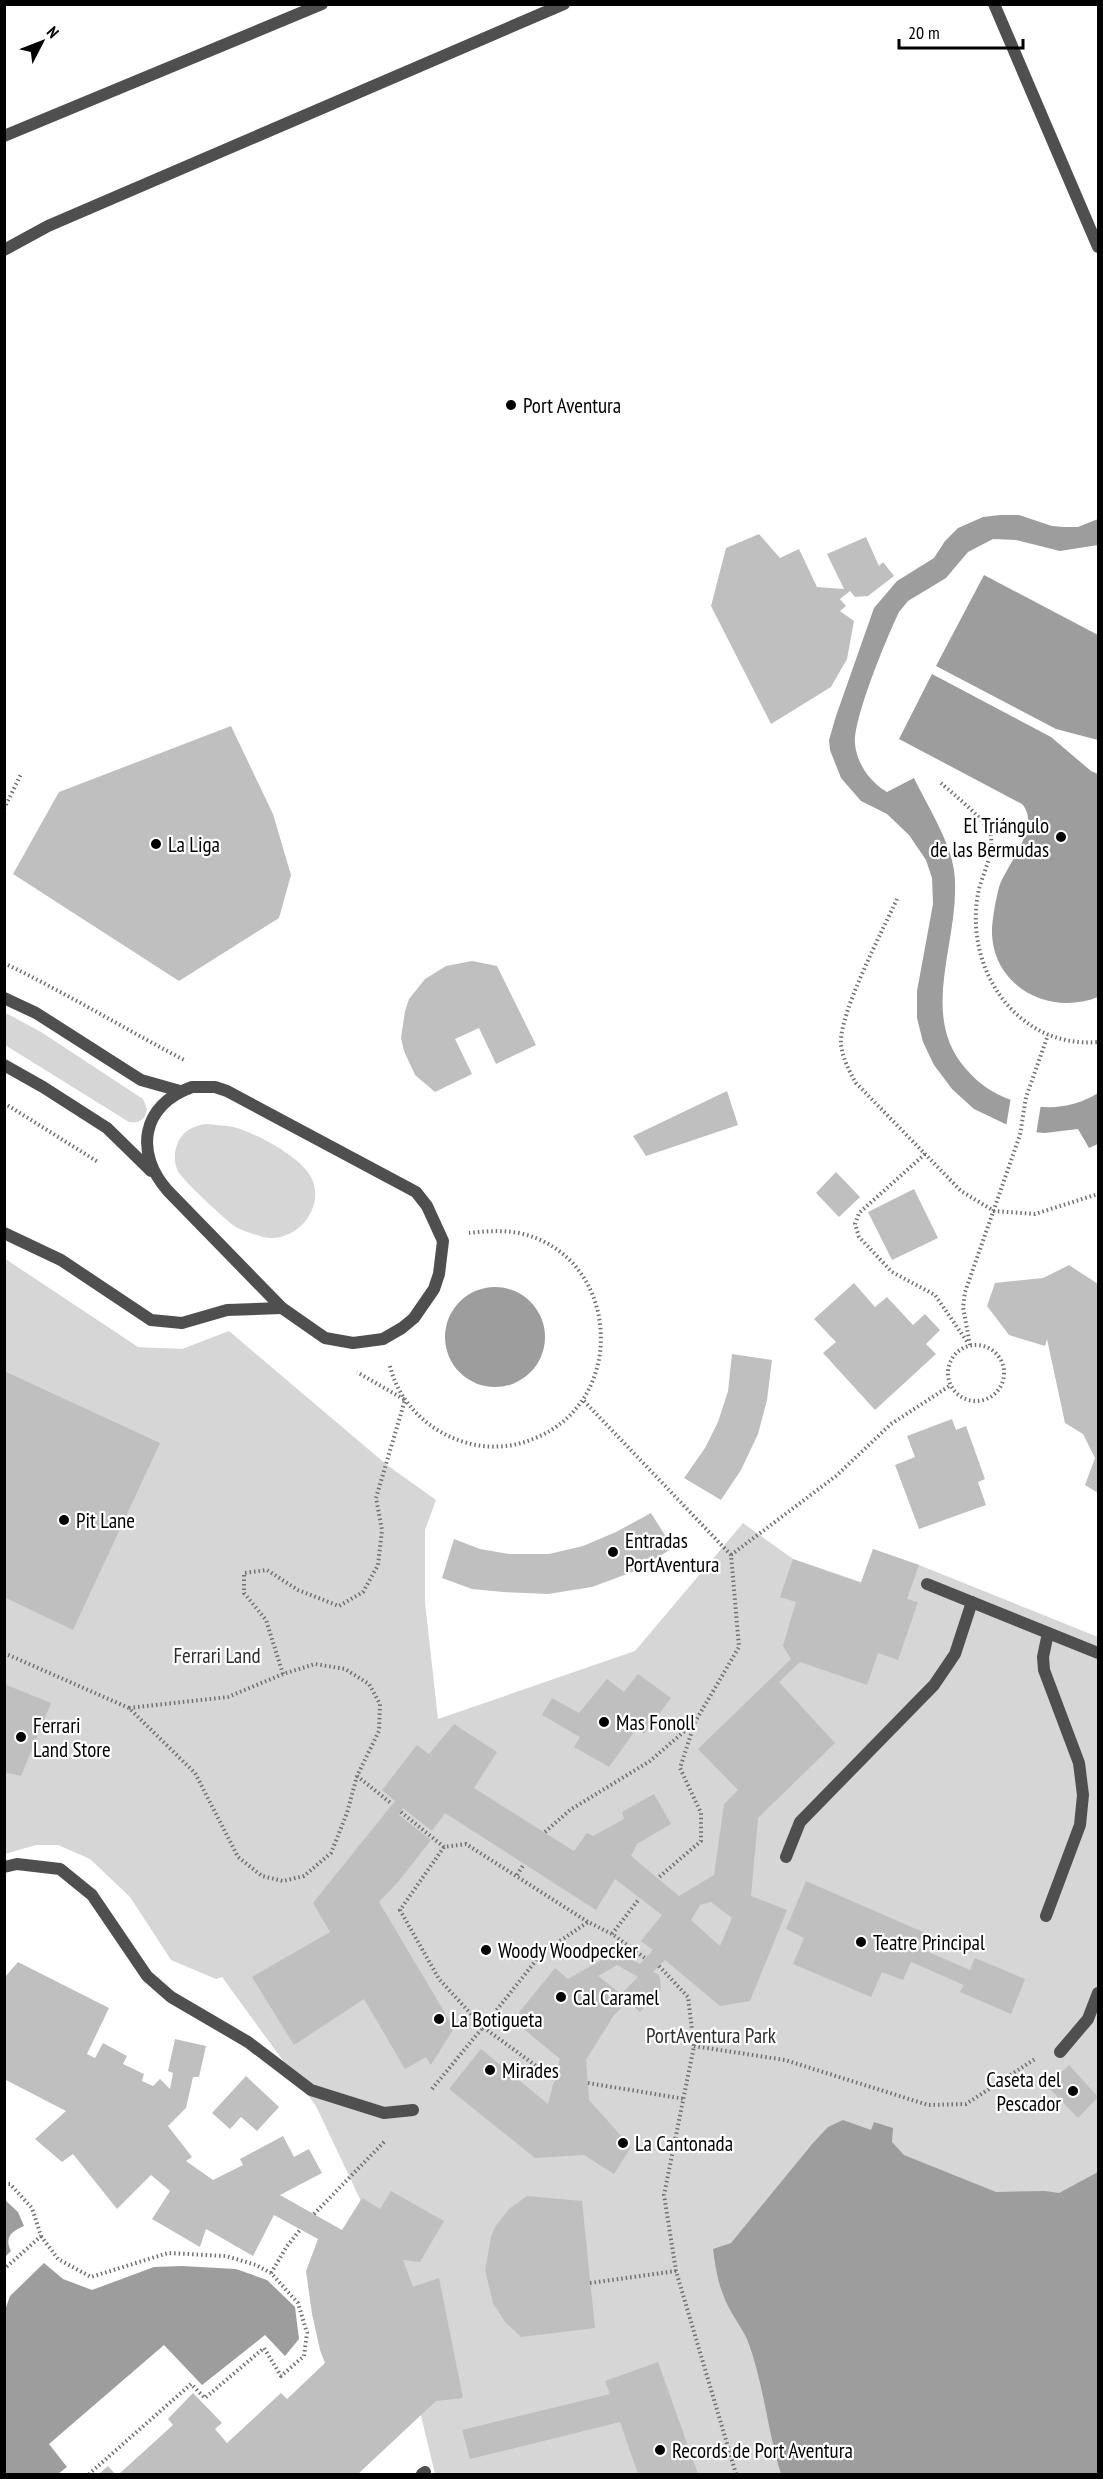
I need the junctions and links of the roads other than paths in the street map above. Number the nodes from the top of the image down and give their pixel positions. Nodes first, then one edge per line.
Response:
1 (322, 4) edge
2 (564, 4) edge
3 (994, 4) edge
4 (4, 136) edge
5 (1098, 247) edge
6 (4, 250) edge
7 (4, 998) edge
8 (4, 1065) edge
9 (180, 1091) junction
10 (153, 1172) junction
11 (4, 1233) edge
12 (282, 1308) junction
13 (927, 1584) dead end
14 (972, 1602) junction
15 (1048, 1633) junction
16 (1098, 1653) edge
17 (786, 1857) dead end
18 (4, 1867) edge
19 (1046, 1916) dead end
20 (1098, 1993) edge
21 (1060, 2052) dead end
22 (413, 2110) dead end

1 - 4 lane
2 - 6 lane
3 - 5 lane
7 - 9 lane
8 - 10 lane
9 - 10 lane
9 - 12 lane
10 - 12 lane
11 - 12 lane
13 - 14 lane
14 - 15 lane
14 - 17 lane
15 - 16 lane
15 - 19 lane
18 - 22 lane
20 - 21 lane

